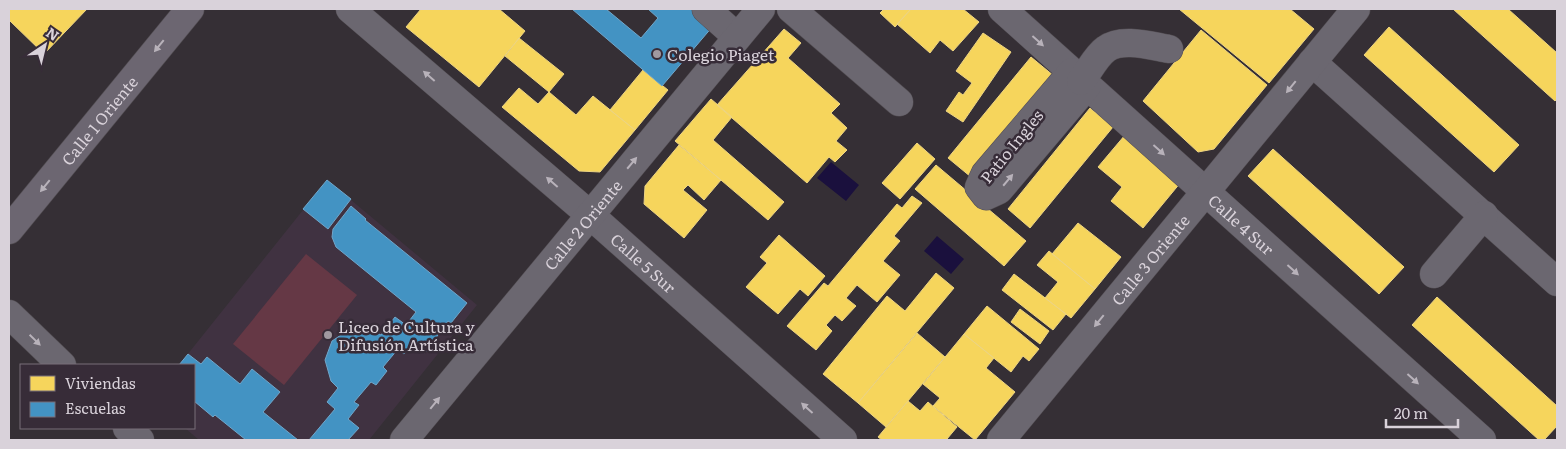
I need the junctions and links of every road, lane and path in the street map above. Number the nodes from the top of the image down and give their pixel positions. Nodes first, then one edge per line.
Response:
1 (190, 9) edge
2 (350, 9) edge
3 (706, 9) edge
4 (761, 9) edge
5 (791, 9) edge
6 (1002, 9) edge
7 (1356, 9) edge
8 (737, 37) junction
9 (1169, 49) dead end
10 (1312, 62) junction
11 (1080, 80) junction
12 (900, 102) dead end
13 (1205, 192) junction
14 (589, 214) junction
15 (1484, 215) junction
16 (9, 230) edge
17 (1434, 274) dead end
18 (1557, 282) edge
19 (9, 314) edge
20 (61, 364) edge
21 (128, 429) edge
22 (140, 440) edge
23 (404, 440) edge
24 (843, 440) edge
25 (1001, 440) edge
26 (1482, 440) edge

1 -> 16 main road, Calle 1 Oriente
14 -> 2 street, Calle 5 Sur
3 - 8 street
4 - 8 street, Calle 2 Oriente
5 - 12 street
6 -> 11 street, Calle 4 Sur
7 - 10 street, Calle 3 Oriente
14 -> 8 street, Calle 2 Oriente
9 - 11 street
10 -> 13 street, Calle 3 Oriente
10 - 15 street
11 -> 13 street, Calle 4 Sur
13 -> 25 street, Calle 3 Oriente
13 -> 26 street, Calle 4 Sur
23 -> 14 street, Calle 2 Oriente
24 -> 14 street, Calle 5 Sur
15 - 17 street
15 - 18 street
19 -> 20 street
21 - 22 street

